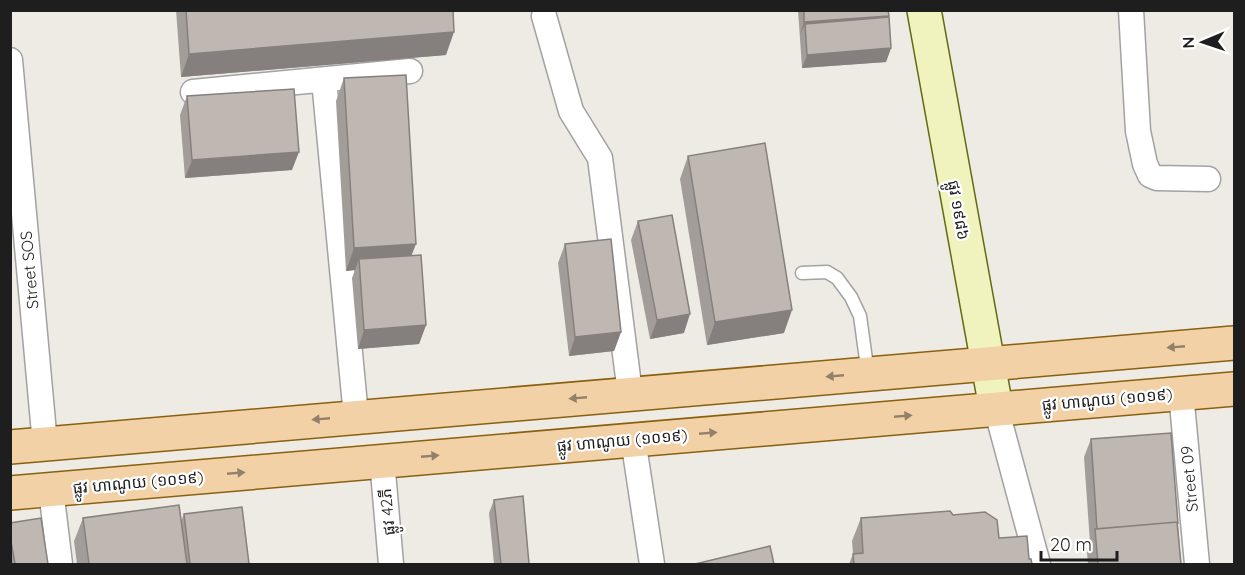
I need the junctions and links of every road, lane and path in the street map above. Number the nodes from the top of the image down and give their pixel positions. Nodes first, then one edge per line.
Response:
1 (924, 10) edge
2 (1131, 10) edge
3 (544, 16) dead end
4 (10, 60) edge
5 (410, 71) dead end
6 (324, 80) junction
7 (193, 92) dead end
8 (1208, 179) dead end
9 (17, 200) edge
10 (802, 273) dead end
11 (1234, 343) edge
12 (986, 362) junction
13 (868, 374) junction
14 (1234, 389) edge
15 (630, 393) junction
16 (1181, 393) junction
17 (996, 408) junction
18 (357, 416) junction
19 (633, 439) junction
20 (45, 444) junction
21 (10, 447) edge
22 (382, 460) junction
23 (51, 490) junction
24 (10, 493) edge
25 (60, 564) edge
26 (391, 564) edge
27 (652, 564) edge
28 (1038, 564) edge
29 (1197, 564) edge

1 - 12 main road, ផ្លូវ ១៩៨៦
2 - 8 street
3 - 15 street
4 - 9 street, Street SOS
5 - 6 street
6 - 7 street
6 - 18 street
9 - 20 street, Street SOS
10 - 13 lane
11 -> 12 main road
12 - 13 main road
12 - 17 main road, ផ្លូវ ១៩៨៦
13 -> 15 main road
14 - 16 main road, ផ្លូវ ហាណូយ (១០១៩)
15 -> 18 main road
16 - 17 main road, ផ្លូវ ហាណូយ (១០១៩)
16 - 29 street, Street 09
19 -> 17 main road, ផ្លូវ ហាណូយ (១០១៩)
17 - 28 street
18 -> 20 main road
22 -> 19 main road, ផ្លូវ ហាណូយ (១០១៩)
19 - 27 street
20 - 21 main road
23 -> 22 main road, ផ្លូវ ហាណូយ (១០១៩)
22 - 26 street, ផ្លូវ 42ភី
23 - 24 main road, ផ្លូវ ហាណូយ (១០១៩)
23 - 25 street

